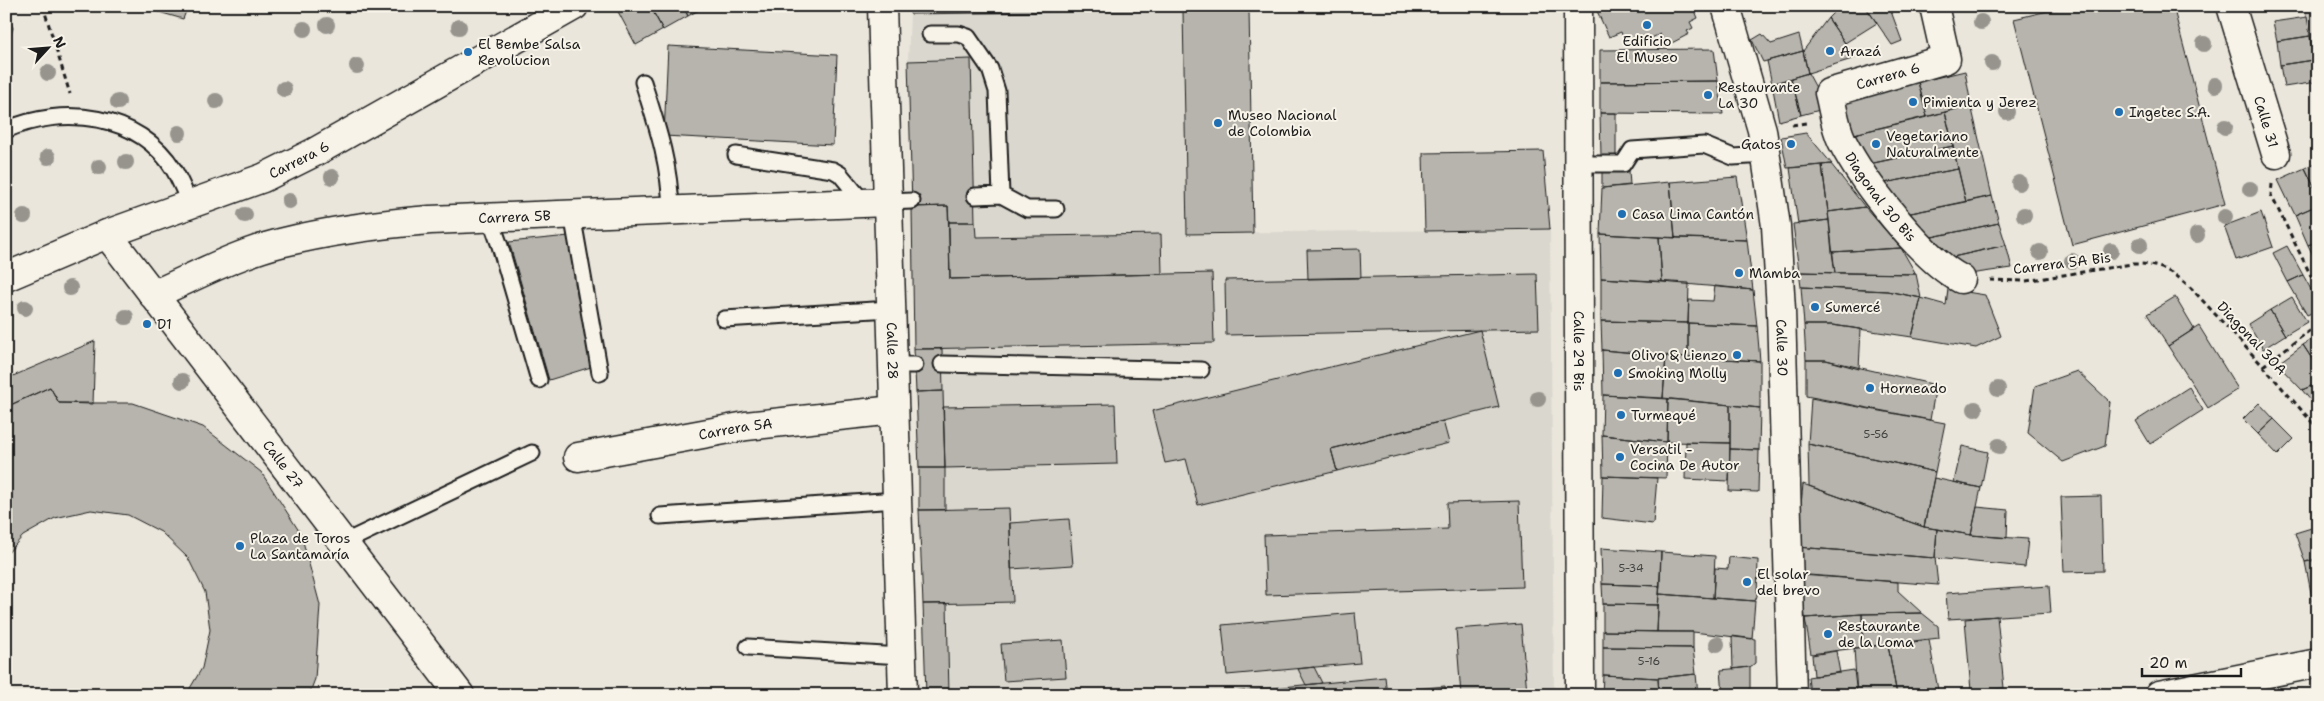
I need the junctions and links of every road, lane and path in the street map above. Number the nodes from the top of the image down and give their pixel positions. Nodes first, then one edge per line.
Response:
1 (43, 6) edge
2 (574, 6) edge
3 (882, 6) edge
4 (1578, 6) edge
5 (1726, 6) edge
6 (1934, 6) edge
7 (2231, 6) edge
8 (930, 34) dead end
9 (62, 66) dead end
10 (643, 82) dead end
11 (1832, 105) junction
12 (6, 130) edge
13 (1764, 143) junction
14 (2276, 154) joint
15 (736, 156) dead end
16 (1578, 164) junction
17 (1001, 194) junction
18 (975, 196) dead end
19 (888, 202) junction
20 (190, 204) junction
21 (1056, 209) dead end
22 (671, 210) junction
23 (572, 214) junction
24 (490, 218) junction
25 (107, 234) junction
26 (2164, 268) joint
27 (6, 277) edge
28 (1961, 279) joint
29 (2318, 290) edge
30 (153, 295) junction
31 (891, 309) junction
32 (724, 319) dead end
33 (2318, 324) edge
34 (942, 364) dead end
35 (2263, 366) junction
36 (1201, 370) dead end
37 (600, 373) dead end
38 (539, 380) dead end
39 (894, 410) junction
40 (2318, 429) edge
41 (532, 453) dead end
42 (578, 457) dead end
43 (897, 500) junction
44 (660, 516) dead end
45 (343, 543) junction
46 (748, 648) dead end
47 (902, 656) junction
48 (2318, 663) edge
49 (460, 695) edge
50 (903, 695) edge
51 (1580, 695) edge
52 (1792, 695) edge
53 (2159, 695) edge

1 - 9 path
2 - 20 street, Carrera 6
3 - 19 street, Calle 28
4 - 16 street, Calle 29 Bis
5 - 13 street, Calle 30
6 - 11 street, Carrera 6
7 - 14 street, Calle 31
8 - 17 lane
10 - 22 lane
11 - 13 path
11 - 28 street, Diagonal 30 Bis
12 - 20 lane
13 - 16 lane
13 - 52 street, Calle 30
14 - 29 path, Calle 31
15 - 19 lane
16 - 51 street, Calle 29 Bis
17 - 18 lane
17 - 21 lane
19 - 22 street, Carrera 5B
19 - 31 street, Calle 28
20 - 25 street, Carrera 6
22 - 23 street, Carrera 5B
23 - 24 street, Carrera 5B
23 - 37 lane
24 - 30 street, Carrera 5B
24 - 38 lane
25 - 27 street, Carrera 6
25 - 30 street, Calle 27
26 - 28 path, Carrera 5A Bis
26 - 35 path, Diagonal 30A
30 - 45 street, Calle 27
31 - 32 lane
31 - 39 street, Calle 28
33 - 35 path
34 - 36 lane
35 - 40 path, Diagonal 30A
39 - 42 street, Carrera 5A
39 - 43 street, Calle 28
41 - 45 lane
43 - 44 lane
43 - 47 street, Calle 28
45 - 49 street, Calle 27
46 - 47 lane
47 - 50 street, Calle 28
48 - 53 street

